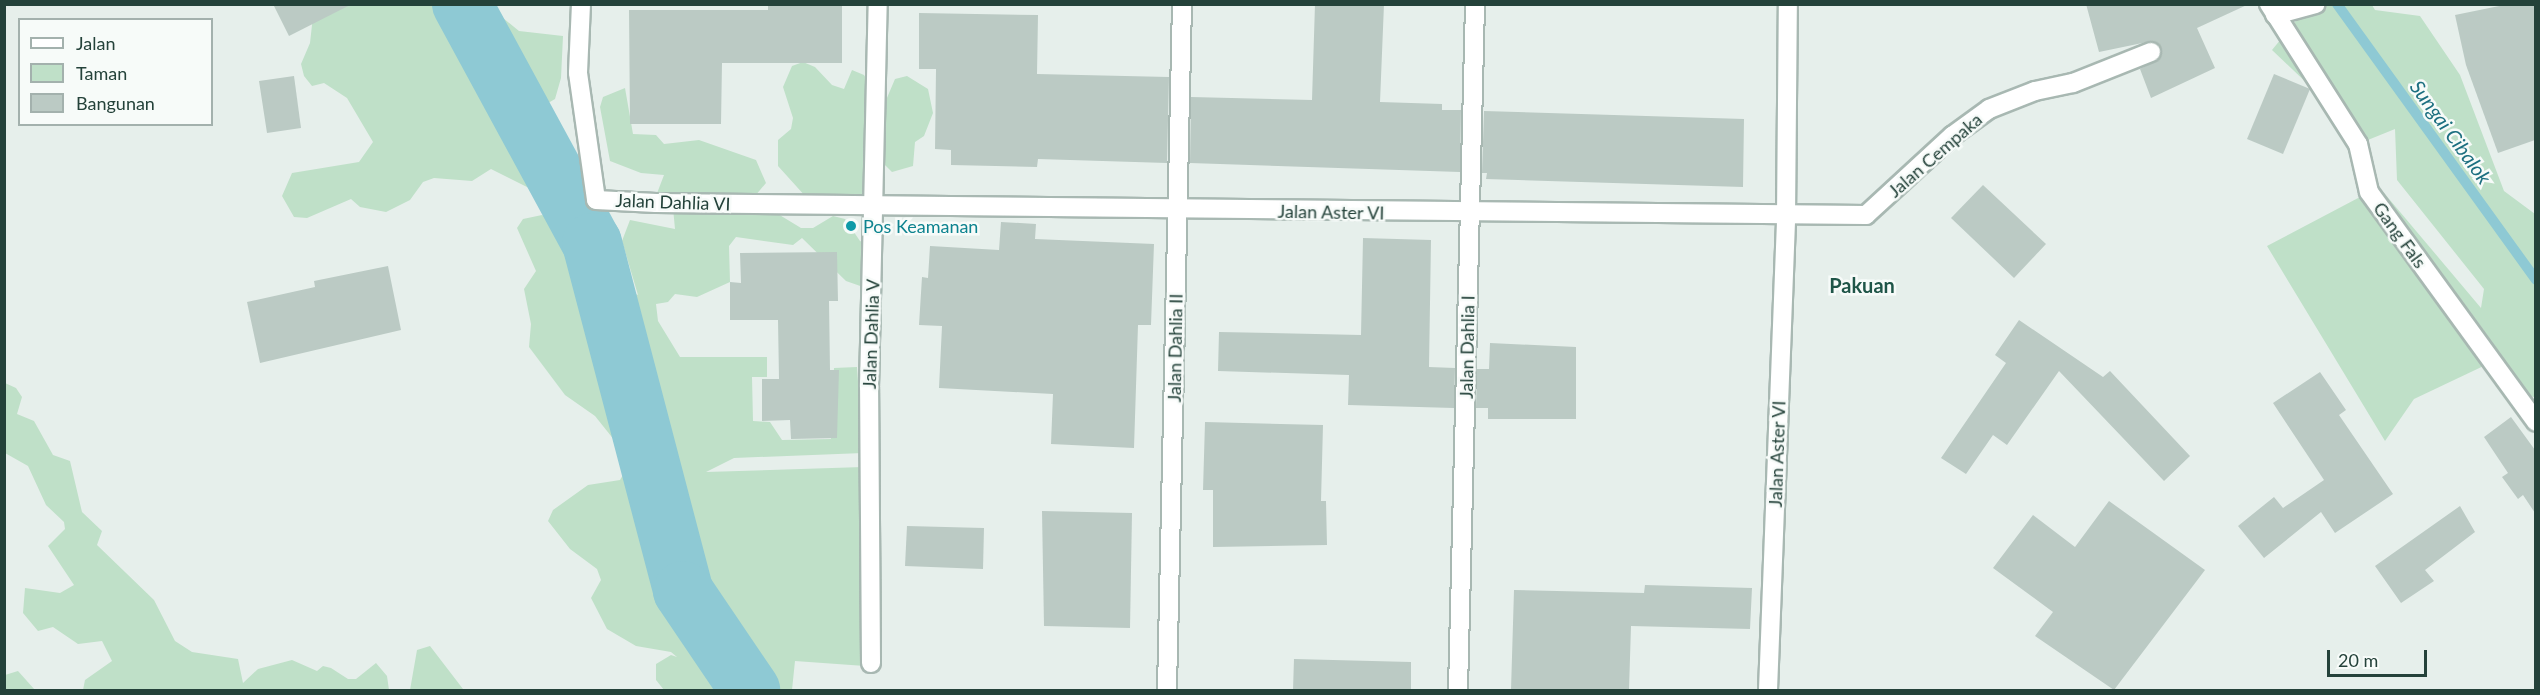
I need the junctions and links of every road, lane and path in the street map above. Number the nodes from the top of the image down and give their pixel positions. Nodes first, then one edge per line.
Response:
1 (581, 4) edge
2 (878, 4) edge
3 (1182, 4) edge
4 (1475, 4) edge
5 (1788, 4) edge
6 (2316, 4) edge
7 (2272, 10) edge
8 (2151, 52) dead end
9 (876, 206) junction
10 (1178, 210) junction
11 (1470, 213) junction
12 (1786, 217) junction
13 (2535, 422) edge
14 (872, 663) dead end
15 (1167, 690) edge
16 (1458, 690) edge
17 (1768, 690) edge

1 - 9 street, Jalan Dahlia VI
2 - 9 street, Jalan Dahlia V
3 - 10 street, Jalan Dahlia II
4 - 11 street, Jalan Dahlia I
5 - 12 street, Jalan Aster VI
6 - 7 street
7 - 13 street, Gang Fals
8 - 12 street, Jalan Cempaka
9 - 10 street, Jalan Aster VI
9 - 14 street, Jalan Dahlia V
10 - 11 street, Jalan Aster VI
10 - 15 street, Jalan Dahlia II
11 - 12 street, Jalan Aster VI
11 - 16 street, Jalan Dahlia I
12 - 17 street, Jalan Aster VI

